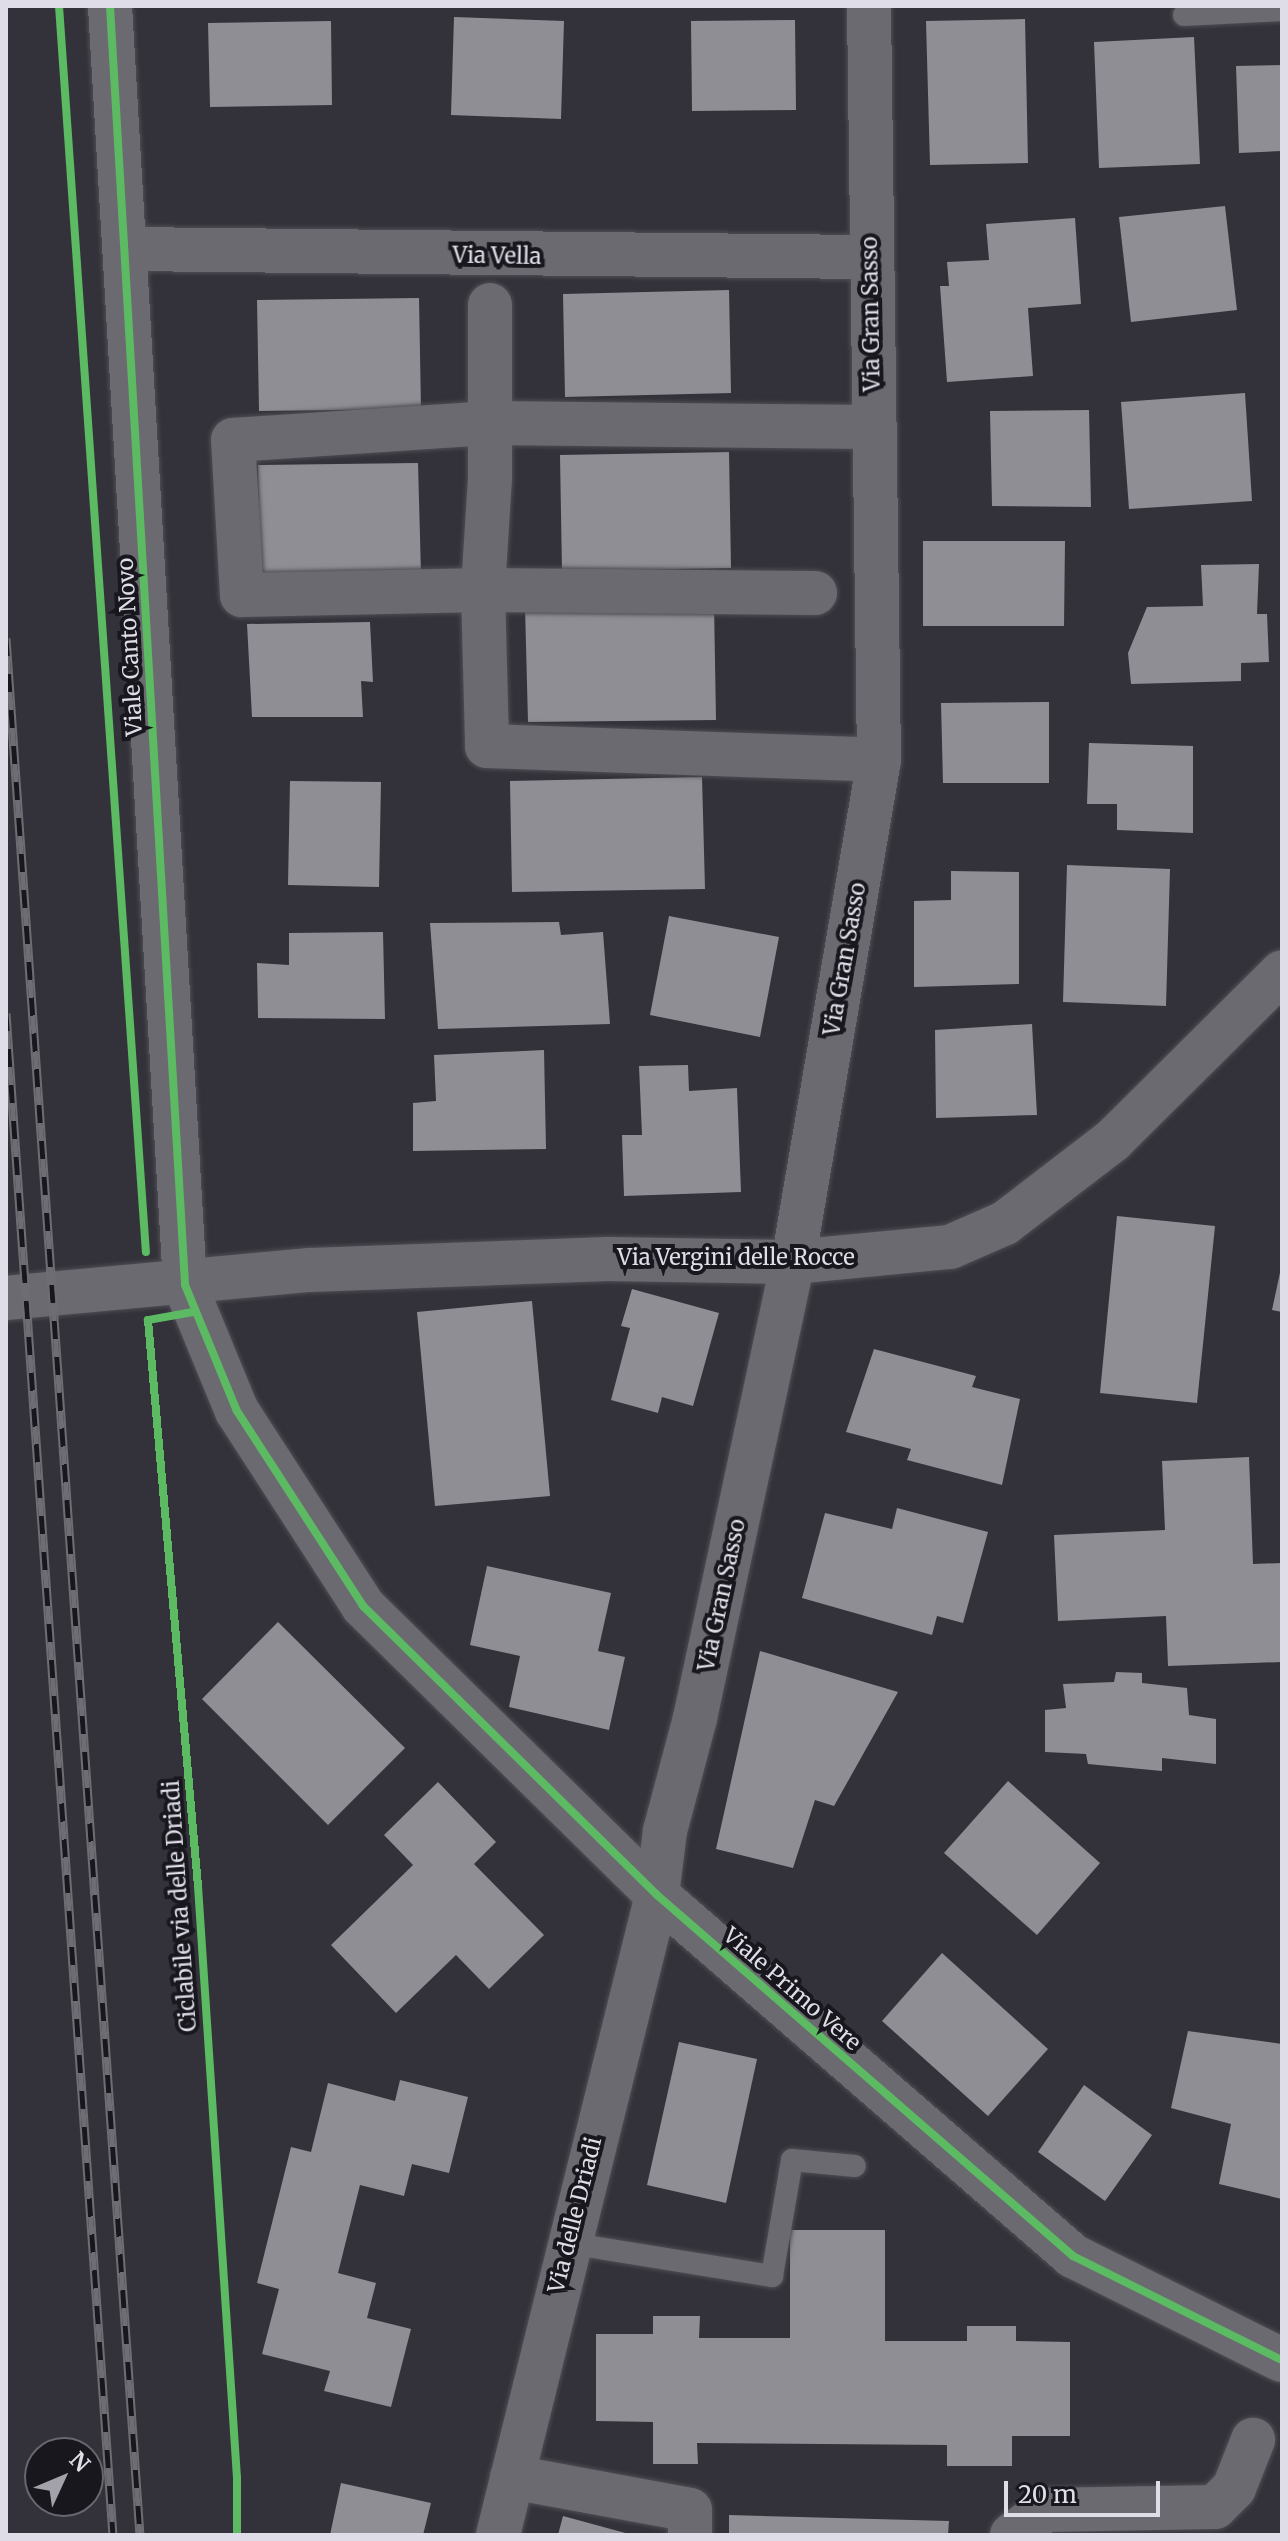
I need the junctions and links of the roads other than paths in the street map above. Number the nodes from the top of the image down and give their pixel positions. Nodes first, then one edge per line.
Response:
1 (110, 6) edge
2 (869, 6) edge
3 (1282, 10) edge
4 (1184, 15) dead end
5 (126, 249) junction
6 (869, 257) junction
7 (490, 305) dead end
8 (491, 423) junction
9 (873, 427) junction
10 (483, 590) junction
11 (815, 593) dead end
12 (879, 760) junction
13 (1282, 972) edge
14 (793, 1262) junction
15 (185, 1285) junction
16 (6, 1298) edge
17 (337, 1569) joint
18 (657, 1895) junction
19 (855, 2166) dead end
20 (568, 2243) junction
21 (1282, 2360) edge
22 (1253, 2440) dead end
23 (512, 2477) junction
24 (498, 2535) edge
25 (690, 2535) edge
26 (1012, 2535) edge

1 - 5 street, Viale Canto Novo
2 - 6 street, Via Gran Sasso
3 - 4 lane
5 - 6 street, Via Vella
5 - 15 street, Viale Canto Novo
6 - 9 street, Via Gran Sasso
7 - 8 street
8 - 9 street
8 - 10 street
8 - 10 street
9 - 12 street, Via Gran Sasso
10 - 11 street
10 - 12 street
12 - 14 street, Via Gran Sasso
13 - 14 street, Via Vergini delle Rocce
14 - 15 street, Via Vergini delle Rocce
14 - 18 street, Via Gran Sasso
15 - 16 street, Via Vergini delle Rocce
15 - 17 street, Viale Canto Novo
17 - 18 street, Viale Primo Vere
18 - 20 street, Via delle Driadi
18 - 21 street, Viale Primo Vere
19 - 20 lane
20 - 23 street, Via delle Driadi
22 - 26 street
23 - 24 street, Via delle Driadi
23 - 25 street

